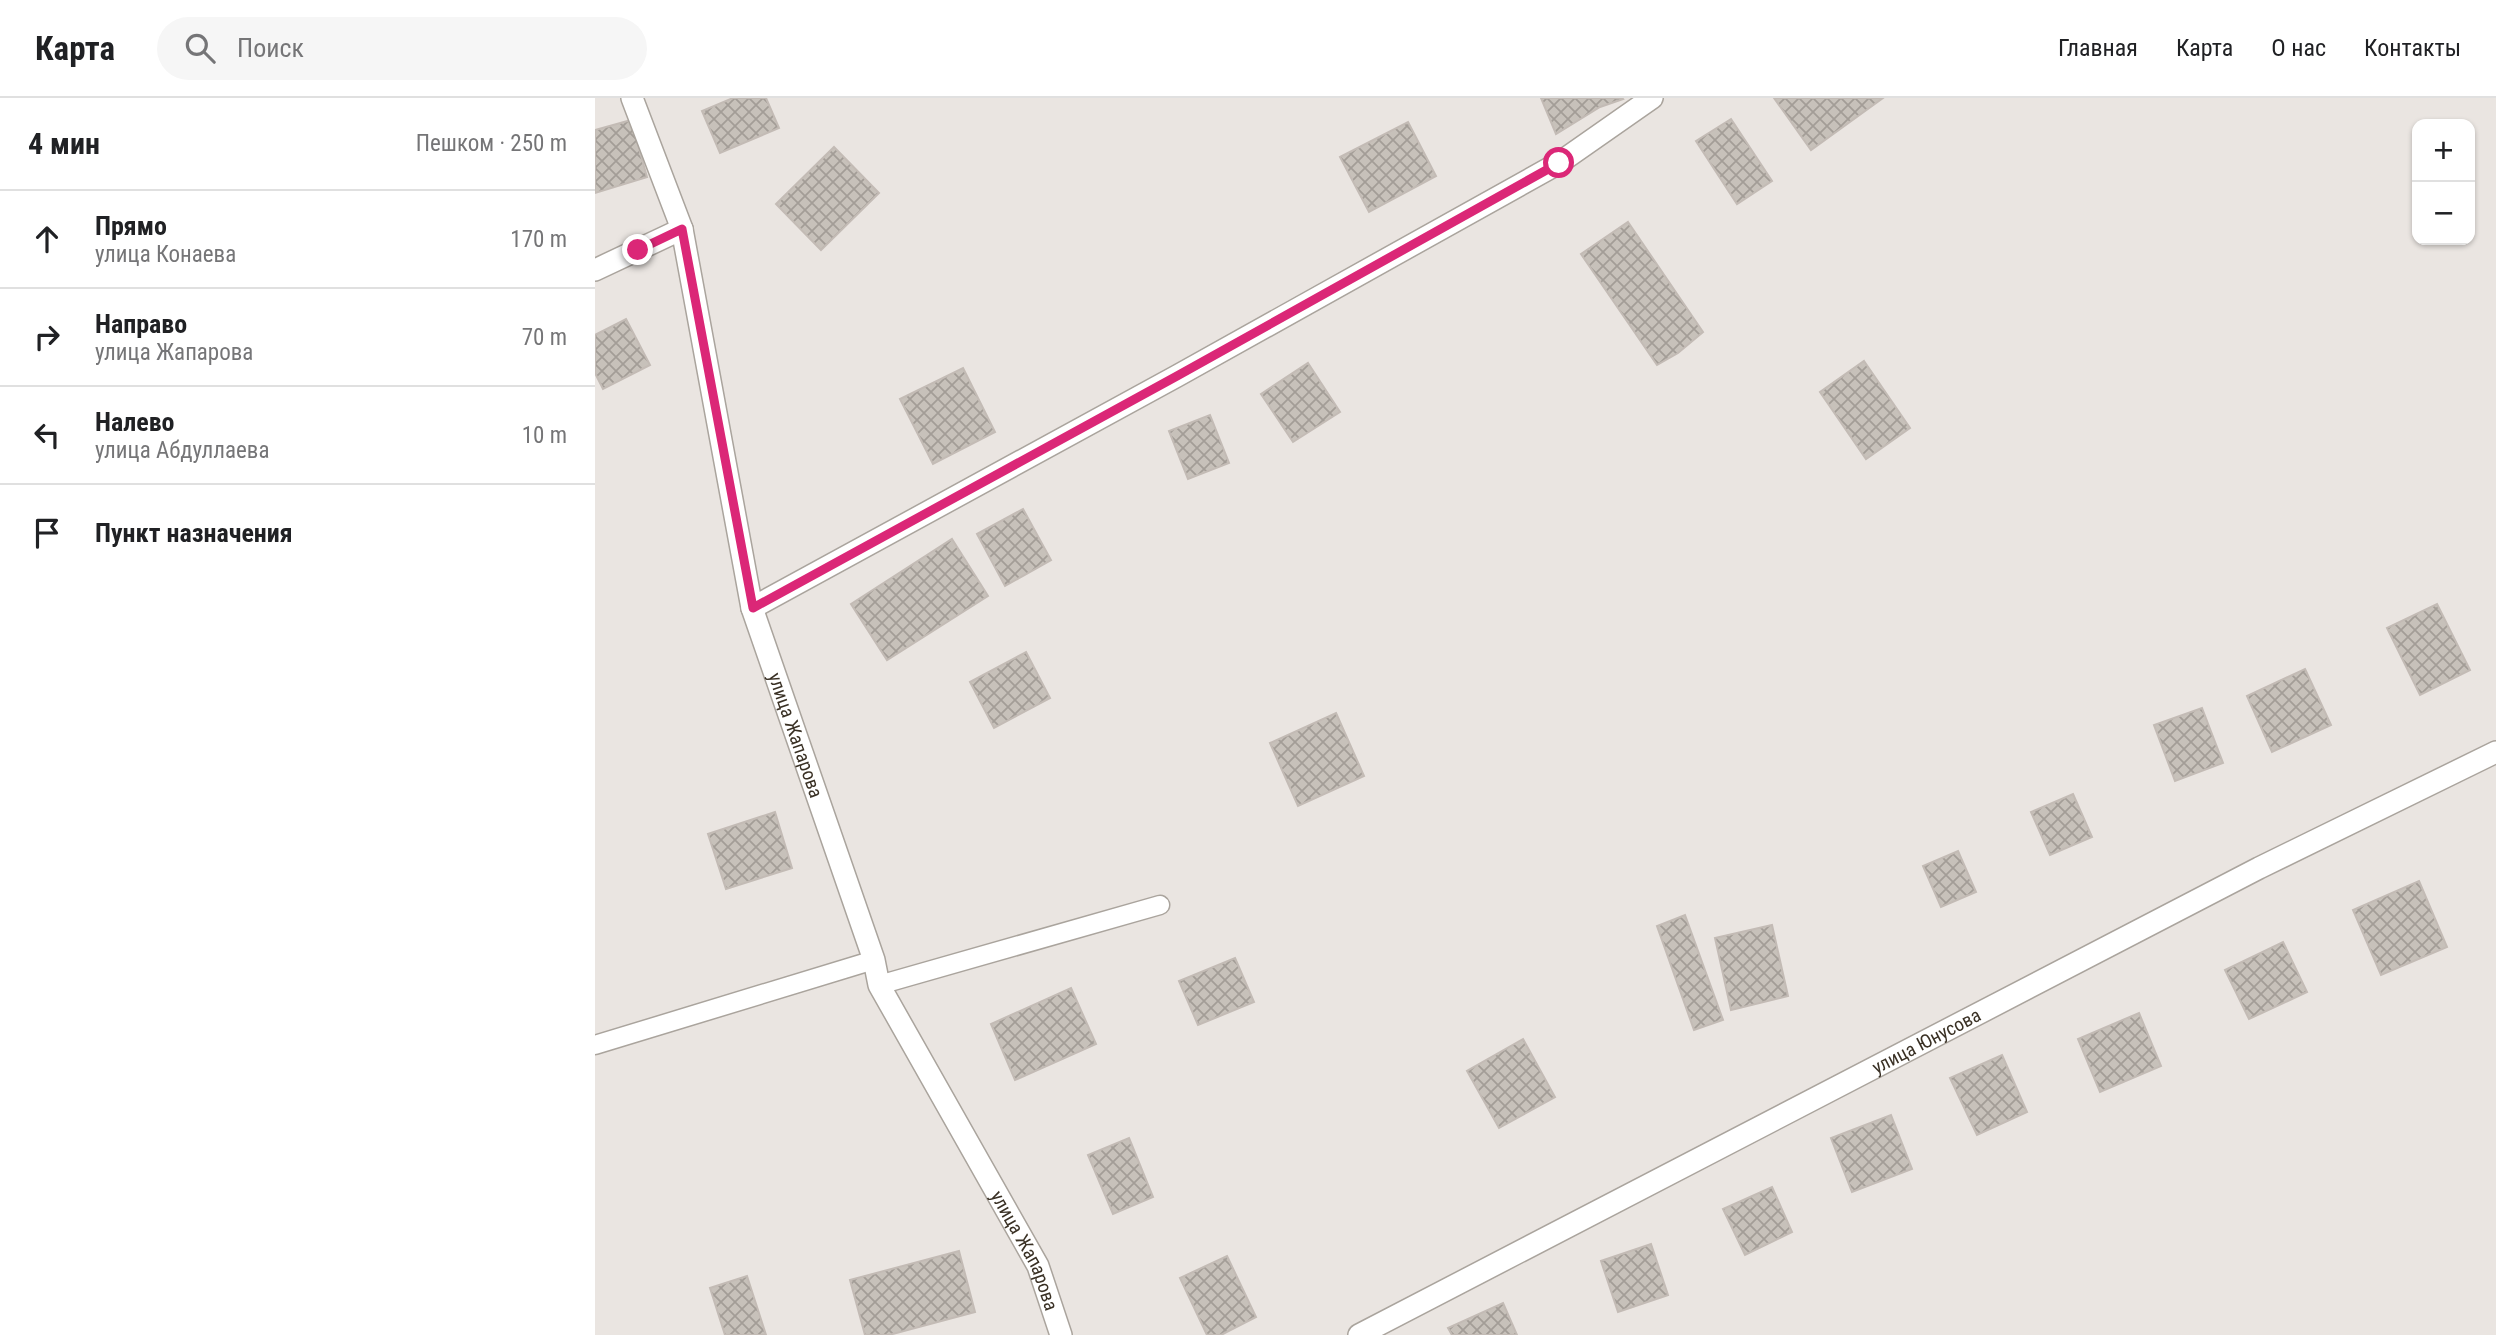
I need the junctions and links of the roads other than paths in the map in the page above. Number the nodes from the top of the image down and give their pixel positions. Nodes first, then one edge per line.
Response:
1 (632, 98) edge
2 (1652, 98) edge
3 (682, 229) junction
4 (595, 270) edge
5 (753, 608) junction
6 (2496, 752) edge
7 (1160, 905) dead end
8 (874, 960) junction
9 (879, 985) junction
10 (595, 1045) edge
11 (1061, 1335) edge
12 (1359, 1335) edge

1 - 3 street, улица Жапарова
2 - 5 street
3 - 4 street
3 - 5 street, улица Жапарова
5 - 8 street, улица Жапарова
6 - 12 street, улица Юнусова
7 - 9 lane
8 - 9 street, улица Жапарова
8 - 10 lane
9 - 11 street, улица Жапарова

